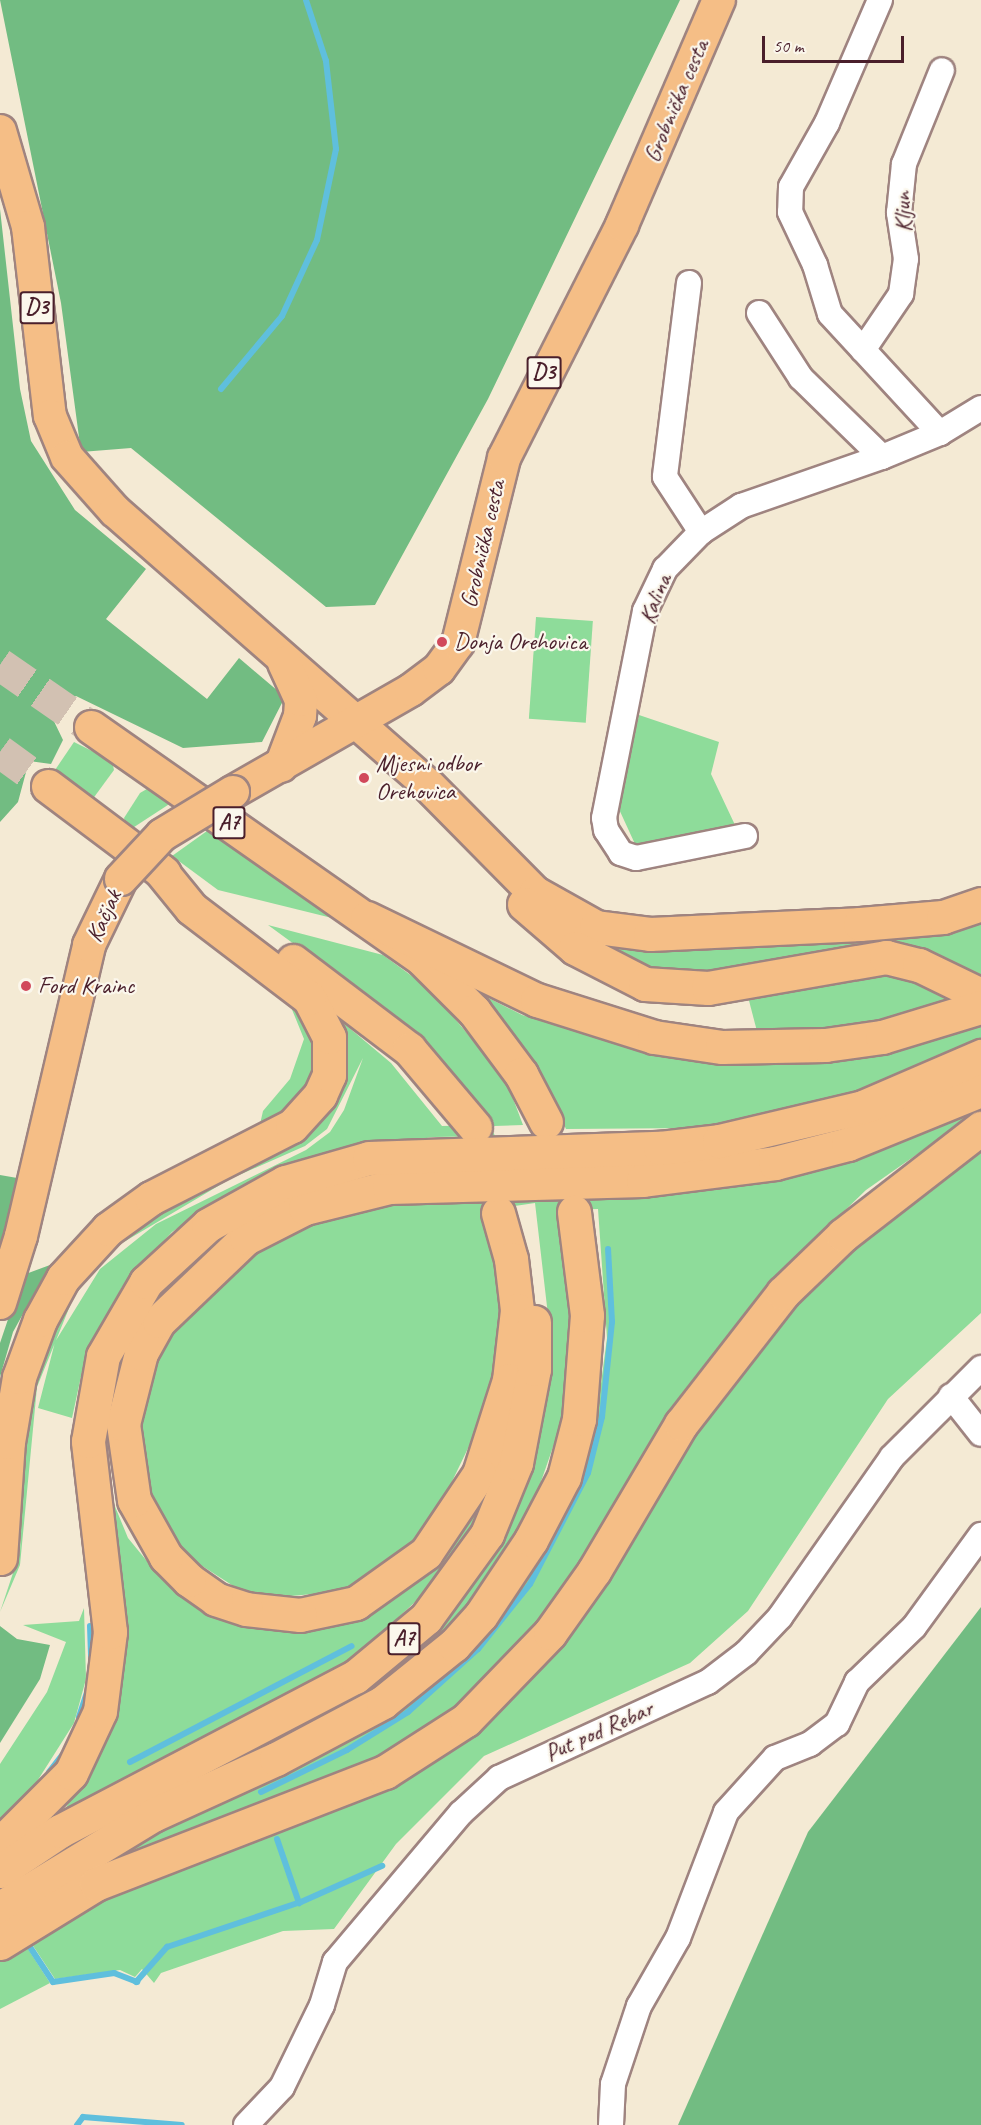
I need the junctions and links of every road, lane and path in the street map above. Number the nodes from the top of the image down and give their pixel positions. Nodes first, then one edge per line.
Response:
1 (719, 0) edge
2 (880, 0) edge
3 (942, 69) dead end
4 (0, 131) edge
5 (689, 283) dead end
6 (759, 313) dead end
7 (863, 350) junction
8 (981, 408) edge
9 (940, 433) junction
10 (882, 457) junction
11 (702, 532) junction
12 (280, 654) junction
13 (359, 721) junction
14 (91, 727) tunnel mouth
15 (280, 766) junction
16 (428, 784) joint
17 (48, 786) tunnel mouth
18 (744, 836) dead end
19 (485, 845) junction
20 (160, 870) junction
21 (981, 904) edge
22 (367, 918) junction
23 (981, 995) edge
24 (981, 1007) edge
25 (981, 1056) edge
26 (981, 1090) edge
27 (546, 1122) dead end
28 (464, 1126) dead end
29 (981, 1128) edge
30 (574, 1212) dead end
31 (0, 1303) edge
32 (981, 1368) edge
33 (951, 1396) junction
34 (981, 1434) edge
35 (981, 1535) edge
36 (0, 1558) edge
37 (0, 1844) edge
38 (0, 1870) edge
39 (0, 1908) edge
40 (0, 1942) edge
41 (246, 2125) edge
42 (611, 2125) edge

1 - 13 main road, Grobnička cesta / D3
2 - 7 street
3 - 7 street, Kljun
4 - 12 main road, D3
5 - 11 street
6 - 10 street
7 - 9 street
8 - 9 street, Kalina
9 - 10 street, Kalina
10 - 11 street, Kalina
11 - 18 street, Kalina
12 - 13 main road, D3
12 - 15 main road
13 - 15 main road, Kačjak
13 - 16 main road
14 - 22 highway, A7
15 - 31 main road, Kačjak, bridge
16 - 19 highway
17 - 20 highway
19 - 21 highway
19 - 23 highway
20 - 28 highway
20 - 36 highway
22 - 24 highway
22 - 27 highway, A7
25 - 37 highway
26 - 38 highway, A7
29 - 40 highway
30 - 39 highway, A7
32 - 33 street, Put pod Rebar
33 - 34 street
33 - 41 street, Put pod Rebar
35 - 42 street

